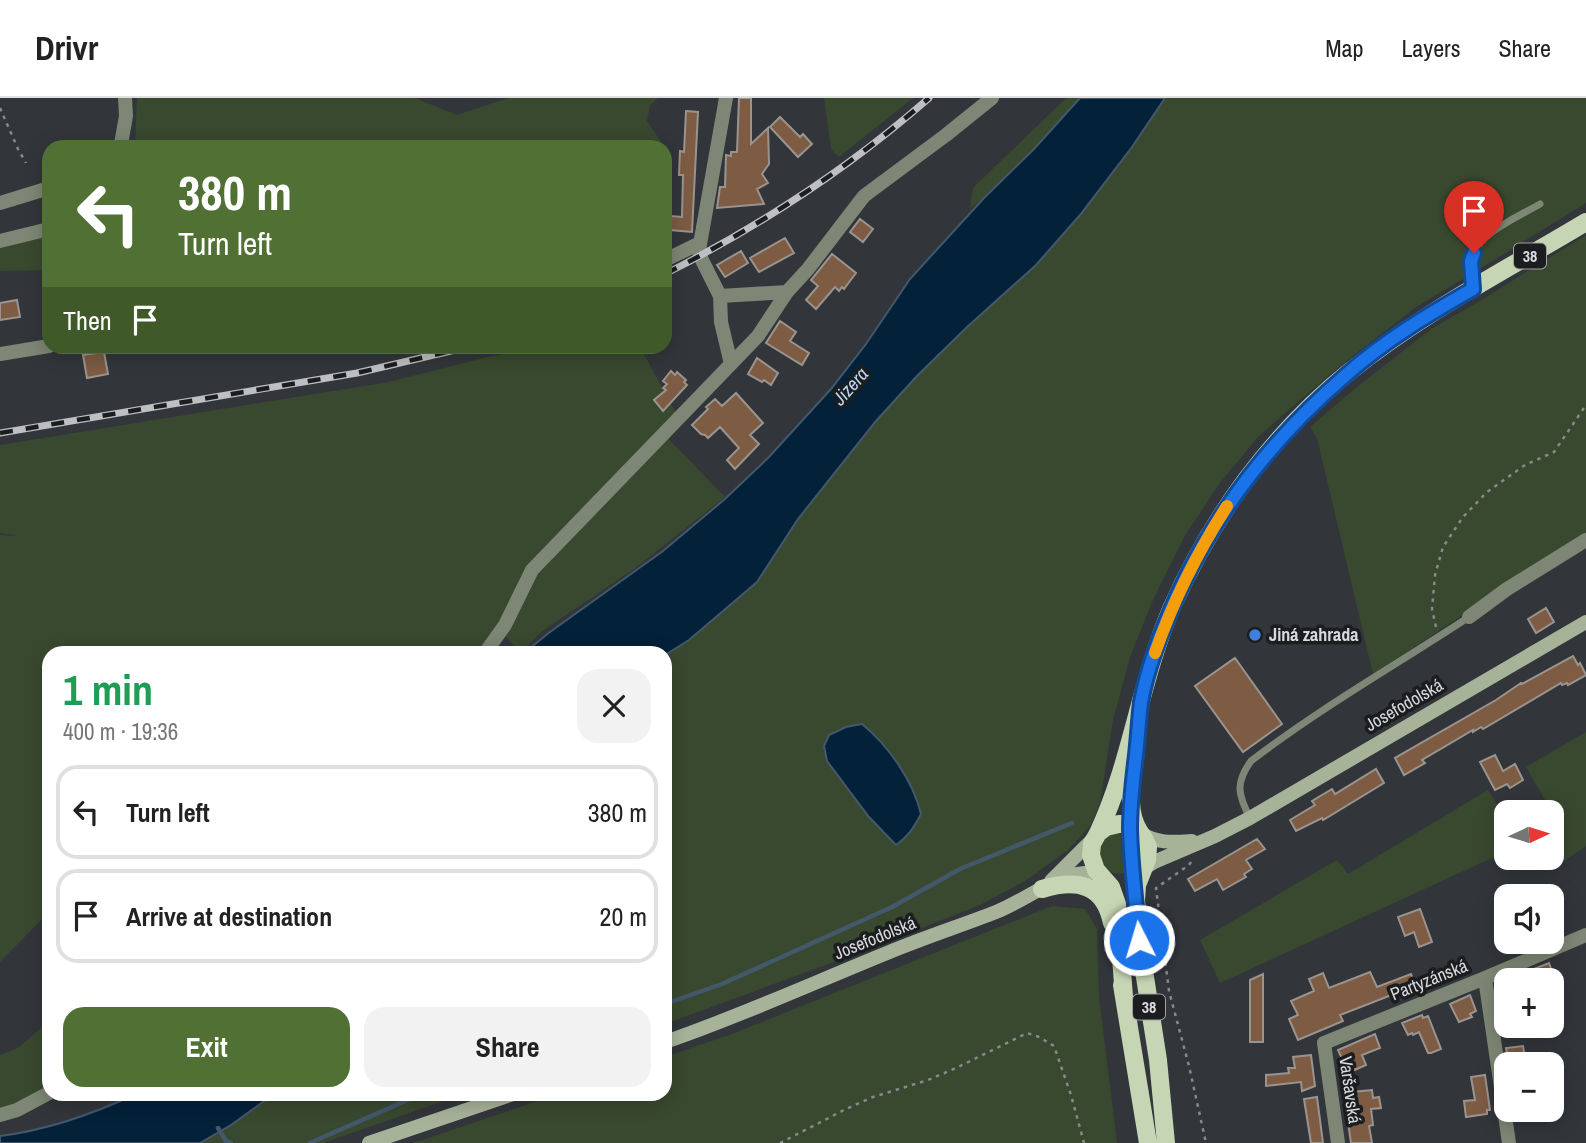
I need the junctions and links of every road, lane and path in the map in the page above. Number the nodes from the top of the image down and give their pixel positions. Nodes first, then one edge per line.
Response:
1 (125, 98) edge
2 (726, 98) edge
3 (992, 98) edge
4 (0, 108) edge
5 (122, 140) edge
6 (26, 163) dead end
7 (42, 190) edge
8 (0, 203) edge
9 (1540, 204) dead end
10 (1586, 222) edge
11 (42, 231) edge
12 (0, 241) edge
13 (700, 243) junction
14 (672, 257) edge
15 (1473, 289) junction
16 (787, 292) junction
17 (720, 296) junction
18 (42, 347) edge
19 (0, 354) edge
20 (731, 364) junction
21 (1586, 405) edge
22 (1586, 540) edge
23 (1469, 617) joint
24 (1586, 622) edge
25 (1438, 637) junction
26 (490, 646) edge
27 (1142, 701) junction
28 (1250, 818) junction
29 (1137, 830) junction
30 (1097, 834) junction
31 (1204, 841) junction
32 (1140, 873) junction
33 (1100, 874) junction
34 (1042, 889) junction
35 (1586, 935) edge
36 (1485, 978) junction
37 (1124, 997) junction
38 (672, 1040) edge
39 (1324, 1043) joint
40 (42, 1097) edge
41 (492, 1101) edge
42 (0, 1115) edge
43 (369, 1143) edge
44 (780, 1143) edge
45 (1084, 1143) edge
46 (1149, 1143) edge
47 (1166, 1143) edge
48 (1206, 1143) edge
49 (1338, 1143) edge
50 (1509, 1143) edge

1 - 5 street
2 - 13 street
3 - 16 street
4 - 6 path
7 - 8 street
9 - 15 lane
10 - 15 main road, 38
11 - 12 street
13 - 14 street
13 - 17 street
15 - 27 main road, 38
16 - 17 street
16 - 20 street
17 - 20 street
18 - 19 street
20 - 26 street
21 - 25 path
22 - 23 street
23 - 25 lane
24 - 28 main road, Josefodolská
25 - 28 lane
27 - 29 main road, 38
27 - 30 main road, 38
28 - 31 main road, Josefodolská
29 - 30 main road
29 - 31 main road, Josefodolská
29 - 32 main road, 38
30 - 33 main road, 38
30 - 34 main road
31 - 32 main road, Josefodolská
31 - 48 path
32 - 33 main road
32 - 47 main road, 38
33 - 34 main road, Josefodolská
33 - 37 main road, 38
34 - 37 main road
34 - 38 main road, Josefodolská
35 - 36 street, Partyzánská
36 - 39 street, Partyzánská
36 - 50 street
37 - 46 main road, 38
39 - 49 street, Varšavská
40 - 42 street
41 - 43 main road
44 - 45 path

